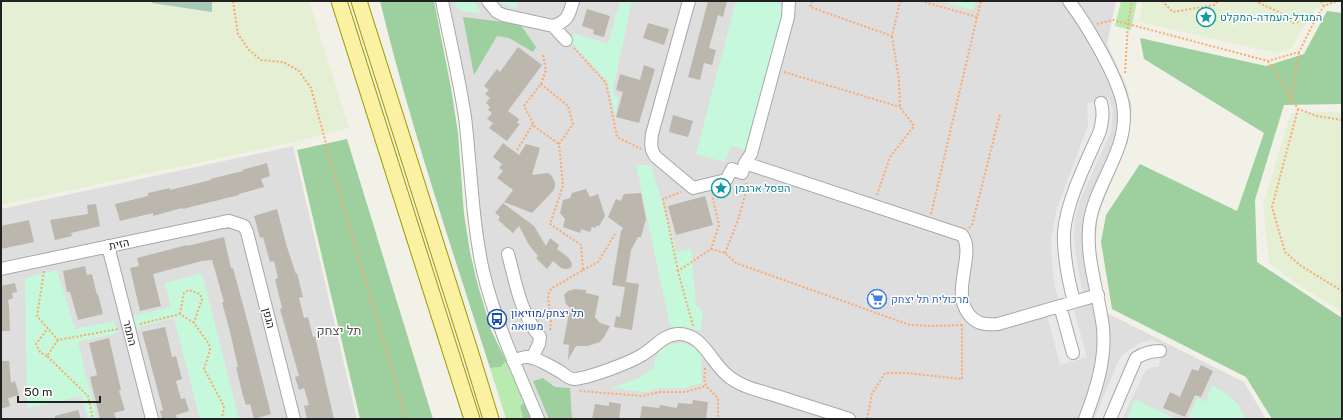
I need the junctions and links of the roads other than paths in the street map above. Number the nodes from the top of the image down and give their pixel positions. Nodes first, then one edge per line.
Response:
1 (339, 1) edge
2 (359, 1) edge
3 (442, 1) edge
4 (488, 1) edge
5 (573, 1) edge
6 (689, 1) edge
7 (789, 1) edge
8 (1069, 1) edge
9 (553, 26) junction
10 (566, 40) road end
11 (1101, 103) dead end
12 (744, 168) junction
13 (237, 223) joint
14 (108, 246) junction
15 (508, 254) dead end
16 (1, 269) edge
17 (1098, 295) junction
18 (1074, 302) junction
19 (1060, 306) junction
20 (1160, 351) dead end
21 (1073, 353) dead end
22 (532, 358) junction
23 (513, 361) junction
24 (152, 419) edge
25 (294, 419) edge
26 (472, 419) edge
27 (491, 419) edge
28 (538, 419) edge
29 (849, 419) edge
30 (1085, 419) edge
31 (1110, 419) edge

1 - 26 main road
2 - 27 main road
3 - 23 street
4 - 9 street
5 - 9 street
6 - 12 street
7 - 12 street
8 - 17 street
9 - 10 street
11 - 18 street
12 - 19 street
13 - 14 street, הזית
13 - 25 street, הגפן
14 - 16 street, הזית
14 - 24 street, התמר
15 - 22 street
17 - 18 street
17 - 30 street
18 - 19 street
19 - 21 street
20 - 31 street
22 - 23 street
22 - 29 street
23 - 28 street

